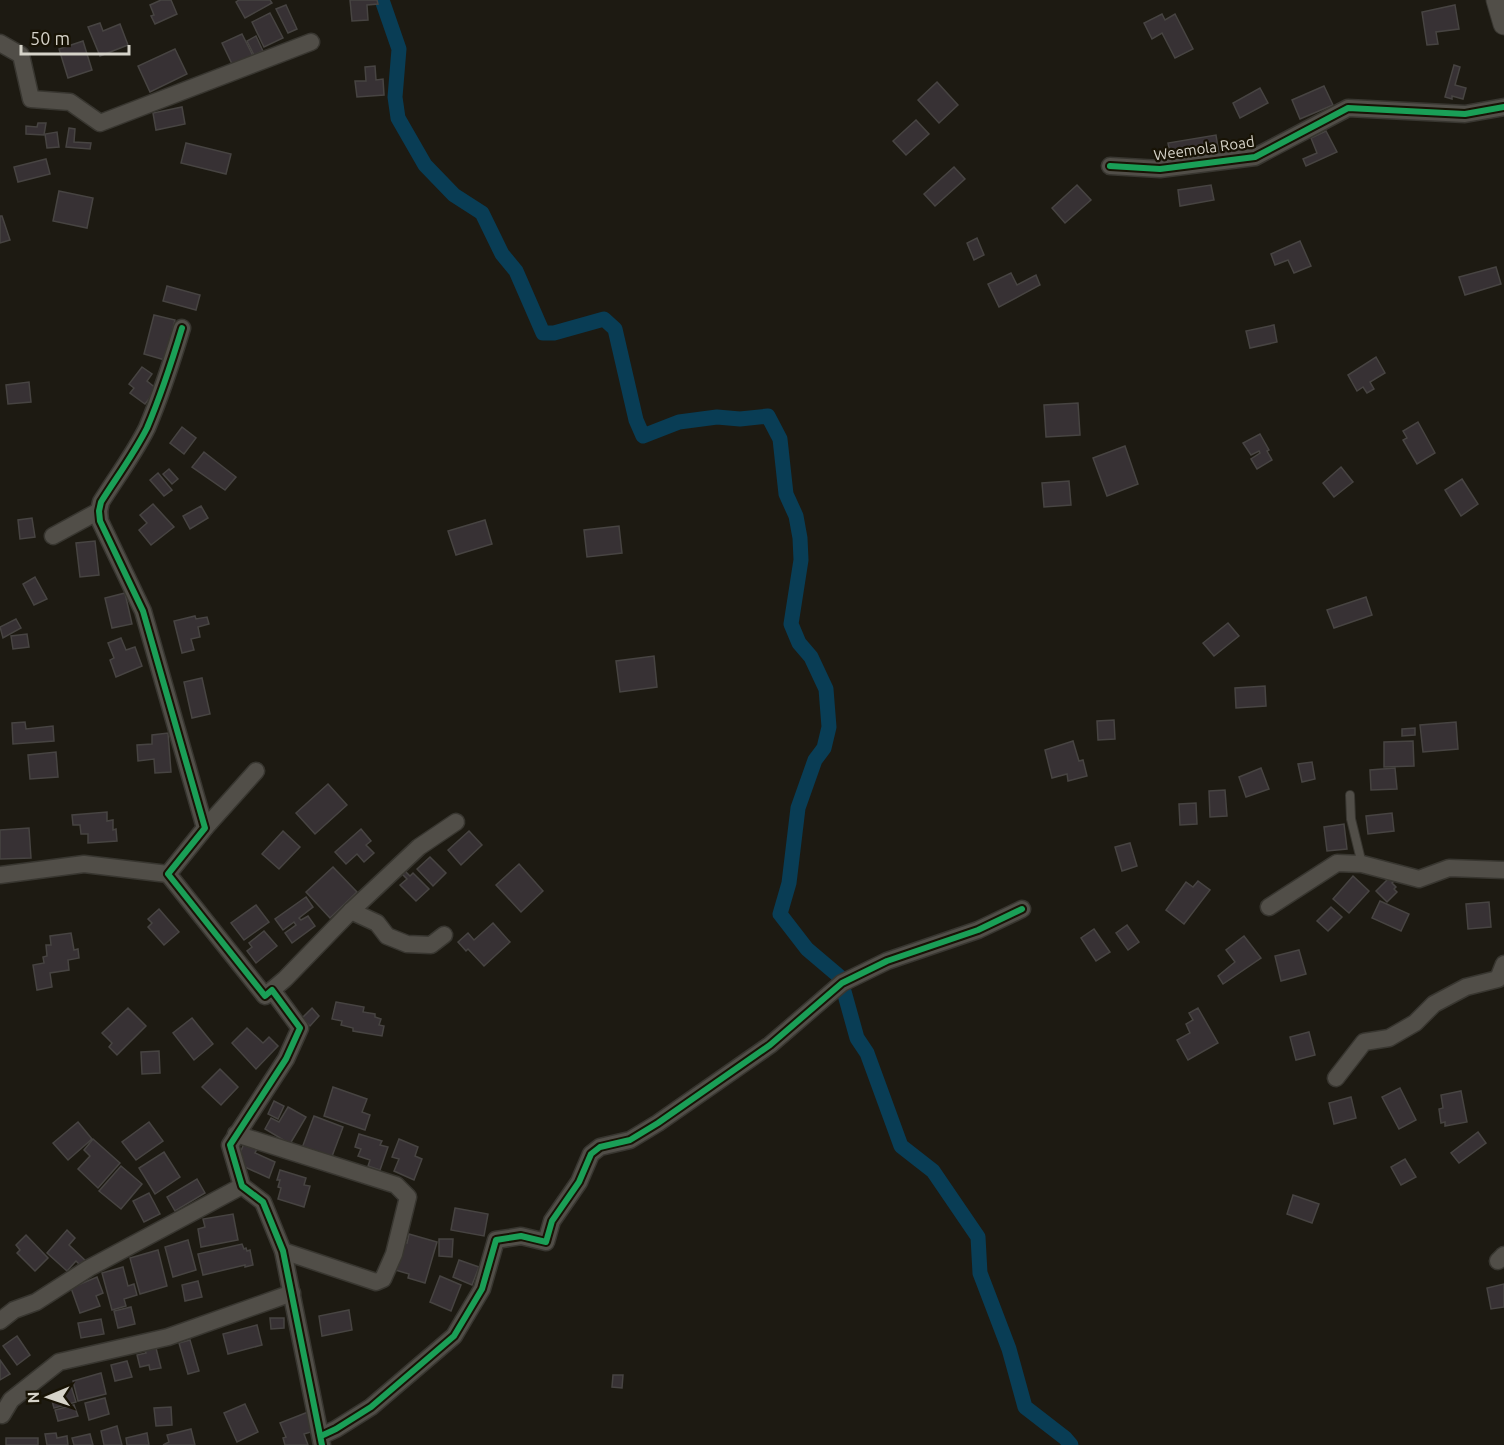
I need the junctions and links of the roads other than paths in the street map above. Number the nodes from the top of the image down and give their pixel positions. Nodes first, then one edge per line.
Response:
1 (1497, 0) edge
2 (1504, 24) edge
3 (311, 42) dead end
4 (0, 43) edge
5 (1504, 107) edge
6 (1110, 166) dead end
7 (182, 328) dead end
8 (99, 511) junction
9 (53, 536) dead end
10 (256, 771) dead end
11 (1350, 795) dead end
12 (456, 822) dead end
13 (205, 828) junction
14 (1362, 864) junction
15 (1504, 870) edge
16 (168, 874) junction
17 (0, 875) edge
18 (1269, 908) dead end
19 (1022, 909) dead end
20 (351, 911) junction
21 (444, 935) dead end
22 (1504, 964) edge
23 (272, 990) junction
24 (1336, 1078) dead end
25 (236, 1134) junction
26 (242, 1186) junction
27 (283, 1251) junction
28 (292, 1293) junction
29 (0, 1321) edge
30 (2, 1415) dead end
31 (321, 1441) edge

1 - 2 street
3 - 4 street
5 - 6 street, Weemola Road
7 - 8 street
8 - 9 street
8 - 13 street
10 - 13 street
11 - 14 lane
12 - 20 street
13 - 16 street
14 - 15 street
14 - 18 street
16 - 17 street
16 - 23 street
19 - 31 street
20 - 21 street
20 - 23 street
22 - 24 street
23 - 25 street
25 - 26 street
25 - 27 street
26 - 27 street
26 - 29 street
27 - 28 street
28 - 30 street
28 - 31 street

